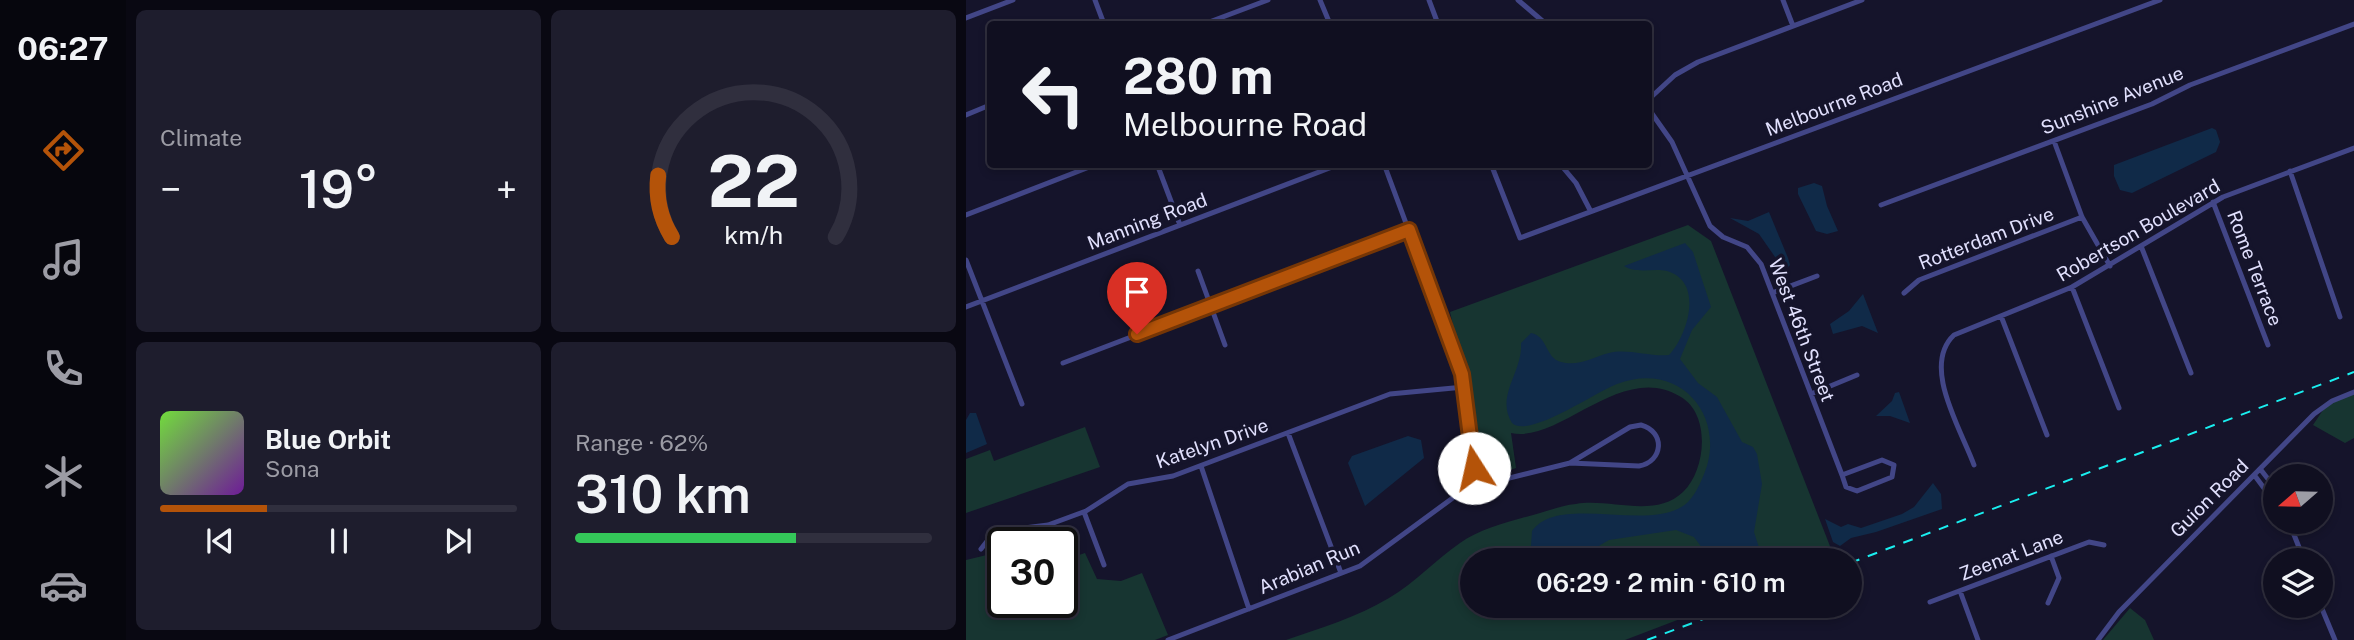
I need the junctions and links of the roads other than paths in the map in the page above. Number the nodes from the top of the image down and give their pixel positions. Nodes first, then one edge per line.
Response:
1 (1013, 0) edge
2 (1095, 0) edge
3 (1268, 0) edge
4 (1320, 0) edge
5 (1429, 0) edge
6 (1518, 0) edge
7 (1783, 0) edge
8 (1862, 0) edge
9 (2160, 0) edge
10 (966, 18) edge
11 (1103, 21) edge
12 (1212, 21) edge
13 (1329, 21) edge
14 (1437, 21) edge
15 (1542, 21) edge
16 (2354, 24) edge
17 (1793, 26) junction
18 (1652, 96) edge
19 (987, 107) edge
20 (1652, 114) edge
21 (966, 115) edge
22 (2053, 141) junction
23 (2354, 148) edge
24 (1087, 168) edge
25 (1159, 168) edge
26 (1330, 168) edge
27 (1386, 168) edge
28 (1493, 168) edge
29 (1563, 168) edge
30 (2290, 172) junction
31 (1686, 175) junction
32 (2213, 202) junction
33 (1881, 205) dead end
34 (1590, 210) junction
35 (966, 215) edge
36 (2082, 216) junction
37 (1180, 225) junction
38 (1409, 230) junction
39 (2141, 246) junction
40 (966, 260) edge
41 (2110, 265) junction
42 (1198, 271) dead end
43 (1817, 276) dead end
44 (2072, 287) junction
45 (1772, 293) junction
46 (1904, 293) dead end
47 (982, 301) junction
48 (1211, 306) junction
49 (966, 307) edge
50 (2001, 316) junction
51 (2340, 317) dead end
52 (1225, 345) dead end
53 (2268, 345) dead end
54 (1063, 363) dead end
55 (2191, 373) dead end
56 (1857, 375) dead end
57 (1464, 387) junction
58 (2354, 393) edge
59 (1811, 394) junction
60 (1022, 404) dead end
61 (2119, 408) dead end
62 (1288, 433) junction
63 (2047, 435) dead end
64 (1570, 463) junction
65 (1974, 464) dead end
66 (1201, 466) junction
67 (2260, 470) junction
68 (2263, 474) edge
69 (1842, 475) junction
70 (2255, 476) junction
71 (1478, 485) junction
72 (2263, 487) edge
73 (1084, 512) junction
74 (2104, 545) dead end
75 (981, 550) dead end
76 (2051, 556) junction
77 (1104, 565) dead end
78 (1341, 573) junction
79 (1960, 591) junction
80 (1930, 602) dead end
81 (2048, 603) dead end
82 (1249, 609) junction
83 (2326, 618) edge
84 (1168, 640) edge
85 (1979, 640) edge
86 (2098, 640) edge
87 (2335, 640) edge

1 - 10 street
2 - 11 street
3 - 12 street
4 - 13 street
5 - 14 street
6 - 15 street
7 - 17 street
8 - 17 street
9 - 31 street, Melbourne Road
16 - 22 street, Sunshine Avenue
17 - 18 street
19 - 21 street
20 - 31 street, West 46th Street
22 - 33 street, Sunshine Avenue
22 - 36 street
23 - 30 street, Robertson Boulevard
24 - 35 street
25 - 37 street
26 - 37 street, Manning Road
27 - 38 street
28 - 34 street, Melbourne Road
29 - 34 street
30 - 32 street, Robertson Boulevard
30 - 51 street
31 - 34 street, Melbourne Road
31 - 45 street, West 46th Street
32 - 39 street, Robertson Boulevard
32 - 53 street, Rome Terrace
36 - 41 street
36 - 46 street, Rotterdam Drive
37 - 47 street, Manning Road
38 - 48 street
38 - 57 street
39 - 41 street, Robertson Boulevard
39 - 55 street
40 - 47 street
41 - 44 street, Robertson Boulevard
42 - 48 street
43 - 45 street
44 - 50 street, Robertson Boulevard
44 - 61 street
45 - 59 street, West 46th Street
47 - 49 street, Manning Road
47 - 60 street
48 - 52 street
48 - 54 street
50 - 63 street
50 - 65 street, Robertson Boulevard
56 - 59 street
57 - 62 street, Katelyn Drive
57 - 71 street
58 - 67 street, Guion Road
59 - 69 street, West 46th Street
62 - 66 street, Katelyn Drive
62 - 78 street
64 - 64 street, Arabian Run
64 - 71 street, Arabian Run
66 - 73 street, Katelyn Drive
66 - 82 street
67 - 68 street
67 - 70 street, Guion Road
69 - 69 street
70 - 72 street
70 - 86 street, Guion Road
71 - 78 street, Arabian Run
73 - 75 street, Katelyn Drive
73 - 77 street
74 - 76 street, Zeenat Lane
76 - 79 street, Zeenat Lane
76 - 81 street
78 - 82 street, Arabian Run
79 - 80 street, Zeenat Lane
79 - 85 street
82 - 84 street, Arabian Run
83 - 87 street

